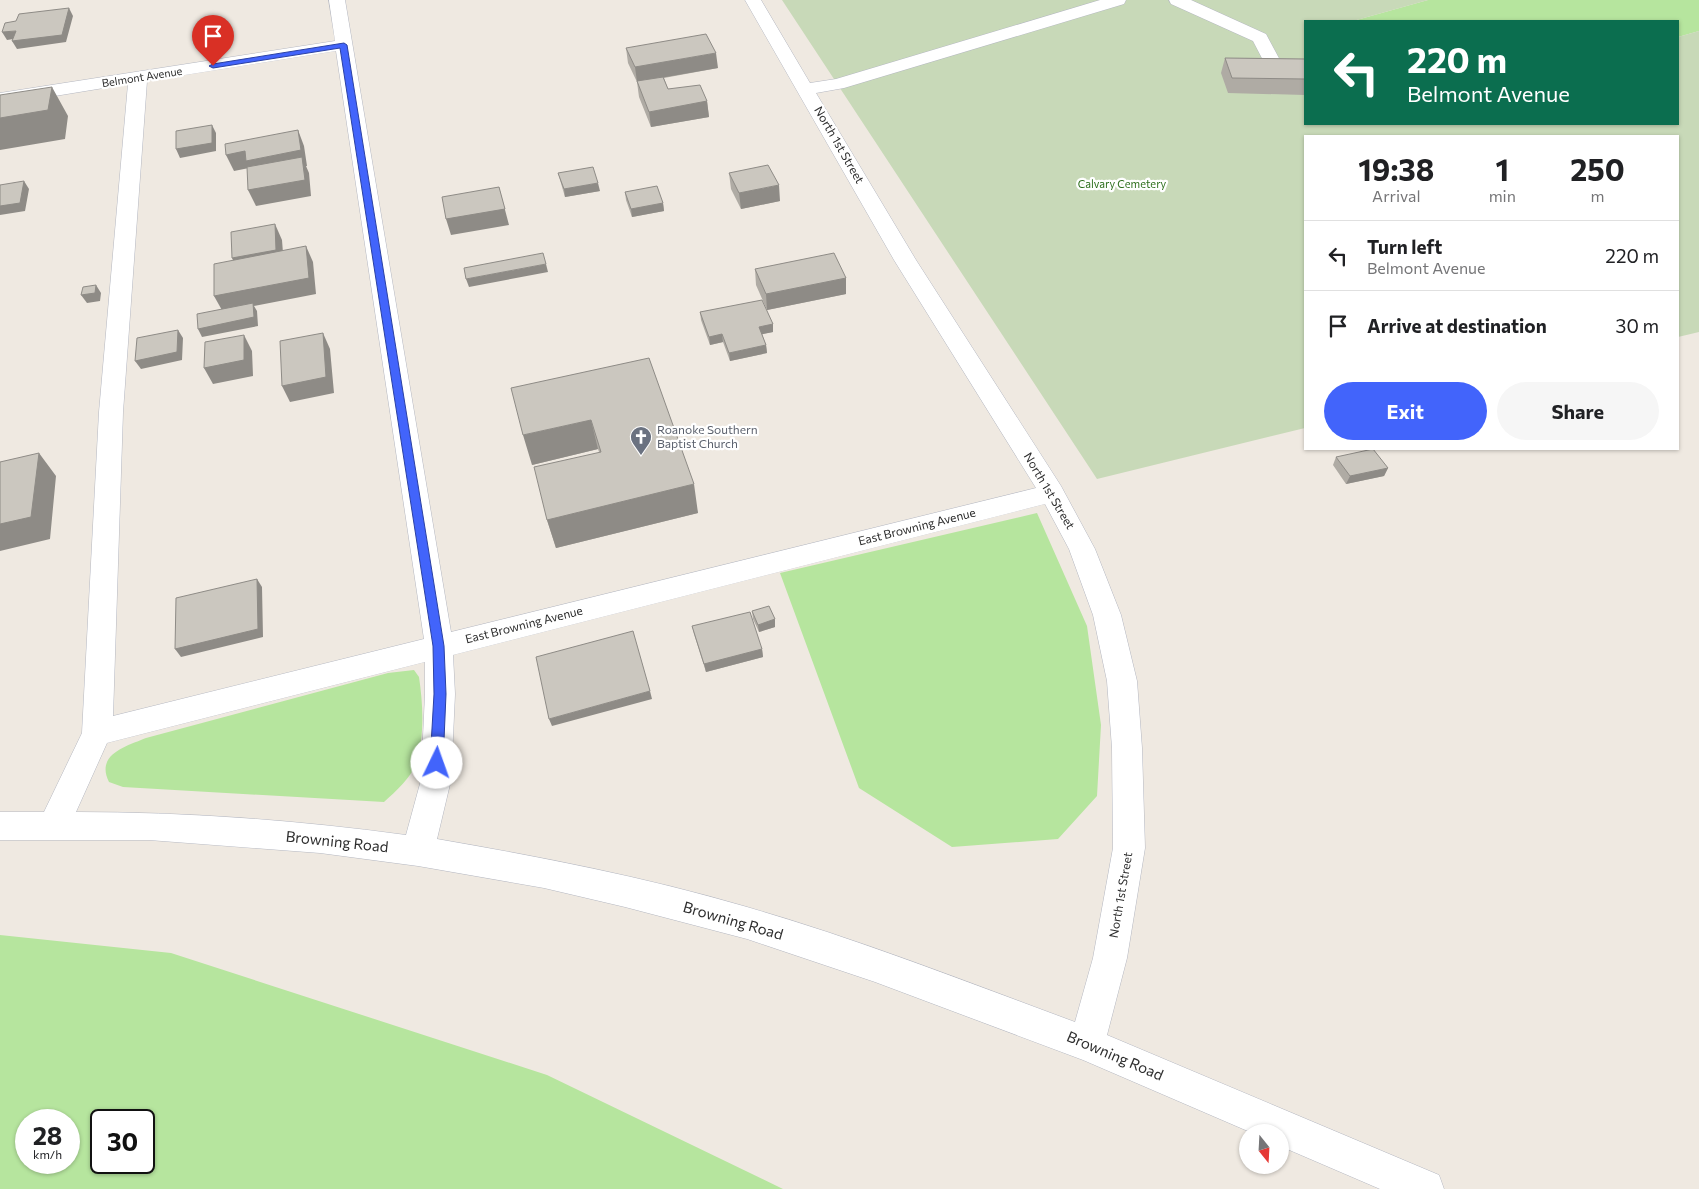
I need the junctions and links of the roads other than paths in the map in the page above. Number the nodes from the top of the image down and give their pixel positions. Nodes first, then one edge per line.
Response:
1 (337, 0) edge
2 (753, 0) edge
3 (1118, 0) edge
4 (1177, 0) edge
5 (344, 45) junction
6 (1272, 62) edge
7 (138, 78) junction
8 (806, 89) junction
9 (0, 99) edge
10 (1052, 493) junction
11 (438, 646) junction
12 (97, 733) junction
13 (0, 826) edge
14 (53, 826) junction
15 (418, 851) junction
16 (1086, 1044) junction
17 (1425, 1189) edge

1 - 5 street
2 - 8 street, North 1st Street
3 - 8 street
4 - 6 street
5 - 7 street, Belmont Avenue
5 - 11 street
7 - 9 street, Belmont Avenue
7 - 12 street
8 - 10 street, North 1st Street
10 - 11 street, East Browning Avenue
10 - 16 street, North 1st Street
11 - 12 street, East Browning Avenue
11 - 15 street
12 - 14 street
13 - 14 street, Browning Road
14 - 15 street, Browning Road
15 - 16 street, Browning Road
16 - 17 street, Browning Road

